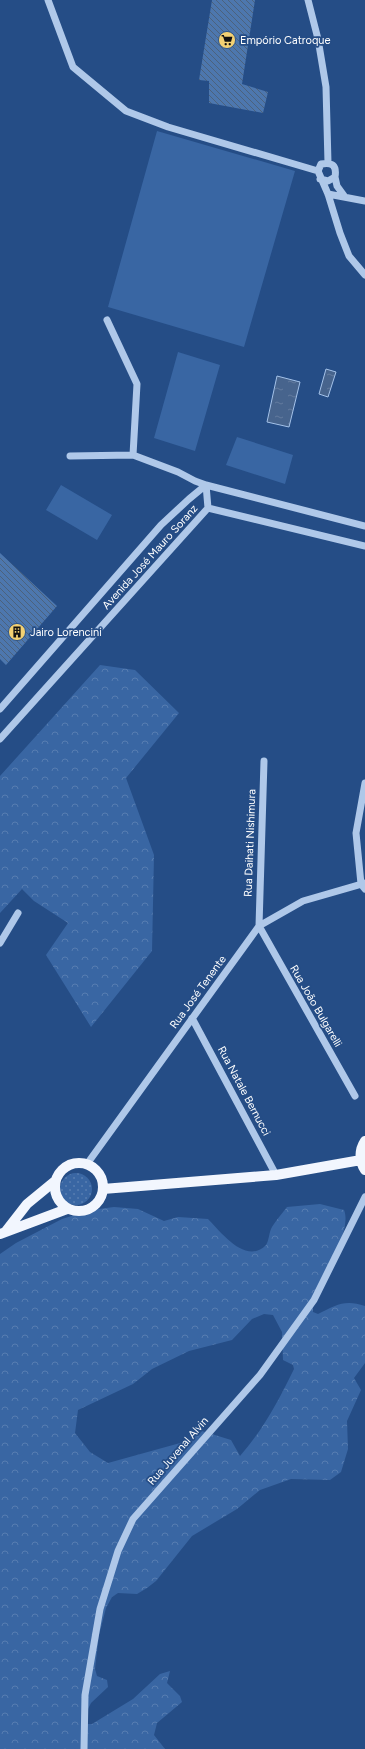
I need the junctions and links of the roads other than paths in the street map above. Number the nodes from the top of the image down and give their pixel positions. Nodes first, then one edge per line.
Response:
1 (48, 0) edge
2 (308, 0) edge
3 (328, 163) junction
4 (318, 170) junction
5 (335, 176) junction
6 (320, 179) junction
7 (328, 194) junction
8 (345, 197) junction
9 (365, 201) edge
10 (365, 275) edge
11 (107, 320) dead end
12 (133, 455) junction
13 (70, 456) dead end
14 (206, 485) junction
15 (208, 508) junction
16 (365, 526) edge
17 (365, 546) edge
18 (0, 709) edge
19 (0, 739) edge
20 (264, 761) dead end
21 (365, 783) edge
22 (364, 885) edge
23 (18, 913) dead end
24 (259, 926) junction
25 (0, 943) edge
26 (192, 1018) junction
27 (355, 1096) dead end
28 (365, 1141) edge
29 (361, 1160) junction
30 (87, 1164) junction
31 (365, 1170) edge
32 (276, 1175) junction
33 (55, 1181) junction
34 (103, 1189) junction
35 (365, 1197) edge
36 (67, 1209) junction
37 (3, 1232) edge
38 (84, 1749) edge

1 - 4 street
2 - 3 street
3 - 4 street
3 - 5 street
4 - 6 street
5 - 6 street
5 - 8 street
6 - 7 street
7 - 8 street
7 - 10 street
8 - 9 street
11 - 12 street
12 - 13 street
12 - 14 street
14 - 15 street
14 - 16 street
14 - 18 street, Avenida José Mauro Soranz
15 - 17 street, Avenida José Mauro Soranz
15 - 19 street, Avenida José Mauro Soranz
20 - 24 street, Rua Daihati Nishimura
21 - 22 street
22 - 24 street, Rua José Tenente
23 - 25 street
24 - 26 street, Rua José Tenente
24 - 27 street, Rua João Bulgarelli
26 - 30 street, Rua José Tenente
26 - 32 street, Rua Natale Bernucci
28 - 29 main road
29 - 31 main road
29 - 32 main road
30 - 33 main road
30 - 34 main road
32 - 34 main road
33 - 36 main road
33 - 37 main road
34 - 36 main road
35 - 38 street, Rua Juvenal Alvin
36 - 37 main road

